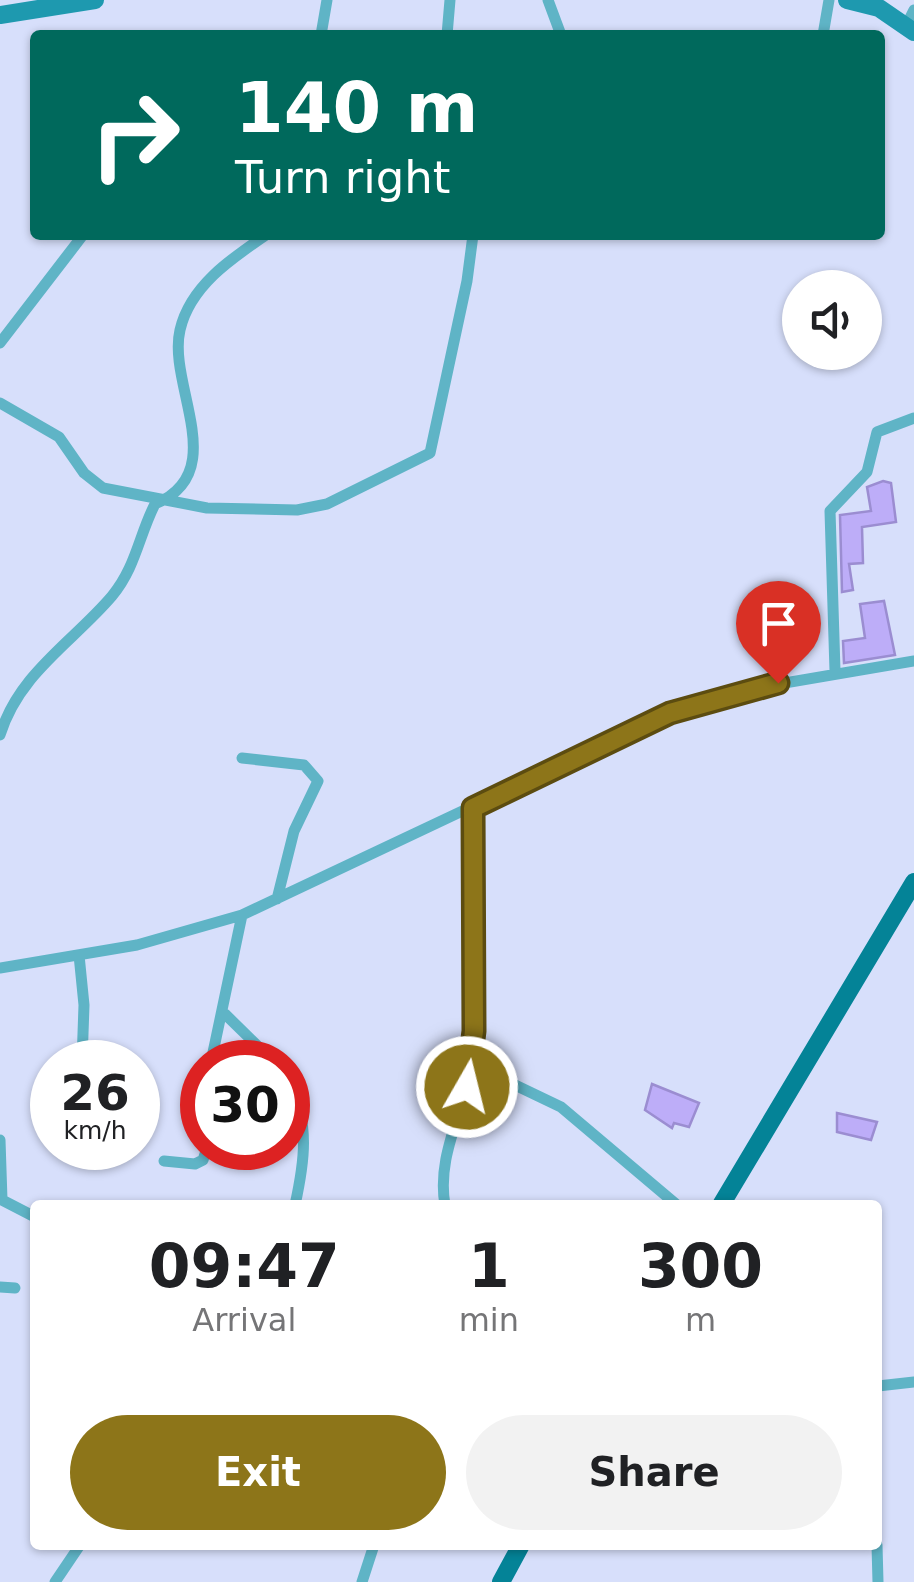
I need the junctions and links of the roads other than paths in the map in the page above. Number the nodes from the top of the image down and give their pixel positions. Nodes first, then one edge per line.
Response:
1 (95, 0) edge
2 (327, 0) edge
3 (450, 0) edge
4 (548, 0) edge
5 (829, 0) edge
6 (847, 0) edge
7 (0, 14) edge
8 (912, 22) edge
9 (322, 30) edge
10 (447, 30) edge
11 (559, 30) edge
12 (824, 30) edge
13 (79, 240) edge
14 (259, 240) edge
15 (472, 240) edge
16 (0, 343) edge
17 (0, 403) edge
18 (914, 418) edge
19 (163, 500) junction
20 (914, 661) edge
21 (835, 671) junction
22 (0, 735) edge
23 (242, 758) dead end
24 (473, 808) junction
25 (914, 882) edge
26 (276, 899) junction
27 (242, 915) junction
28 (79, 955) junction
29 (0, 968) edge
30 (225, 1014) junction
31 (83, 1040) edge
32 (217, 1040) edge
33 (252, 1040) edge
34 (471, 1064) junction
35 (0, 1140) edge
36 (164, 1161) dead end
37 (180, 1163) edge
38 (303, 1170) edge
39 (296, 1200) edge
40 (445, 1200) edge
41 (671, 1200) edge
42 (724, 1200) edge
43 (30, 1215) edge
44 (0, 1287) edge
45 (15, 1288) dead end
46 (914, 1382) edge
47 (882, 1386) edge
48 (77, 1550) edge
49 (372, 1550) edge
50 (519, 1550) edge
51 (877, 1550) edge
52 (55, 1582) edge
53 (362, 1582) edge
54 (500, 1582) edge
55 (878, 1582) edge

1 - 7 street
2 - 9 street
3 - 10 street
4 - 11 street
5 - 12 street
6 - 8 street
13 - 16 street
14 - 19 street
15 - 19 street
17 - 19 street
18 - 21 street
19 - 22 street
20 - 21 street
21 - 24 street
23 - 26 street
24 - 26 street
24 - 34 street
25 - 42 main road
26 - 27 street
27 - 28 street
27 - 30 street
28 - 29 street
28 - 31 street
30 - 32 street
30 - 33 street
34 - 40 street
34 - 41 street
35 - 43 street
36 - 37 street
38 - 39 street
44 - 45 street
46 - 47 street
48 - 52 street
49 - 53 street
50 - 54 main road
51 - 55 street

